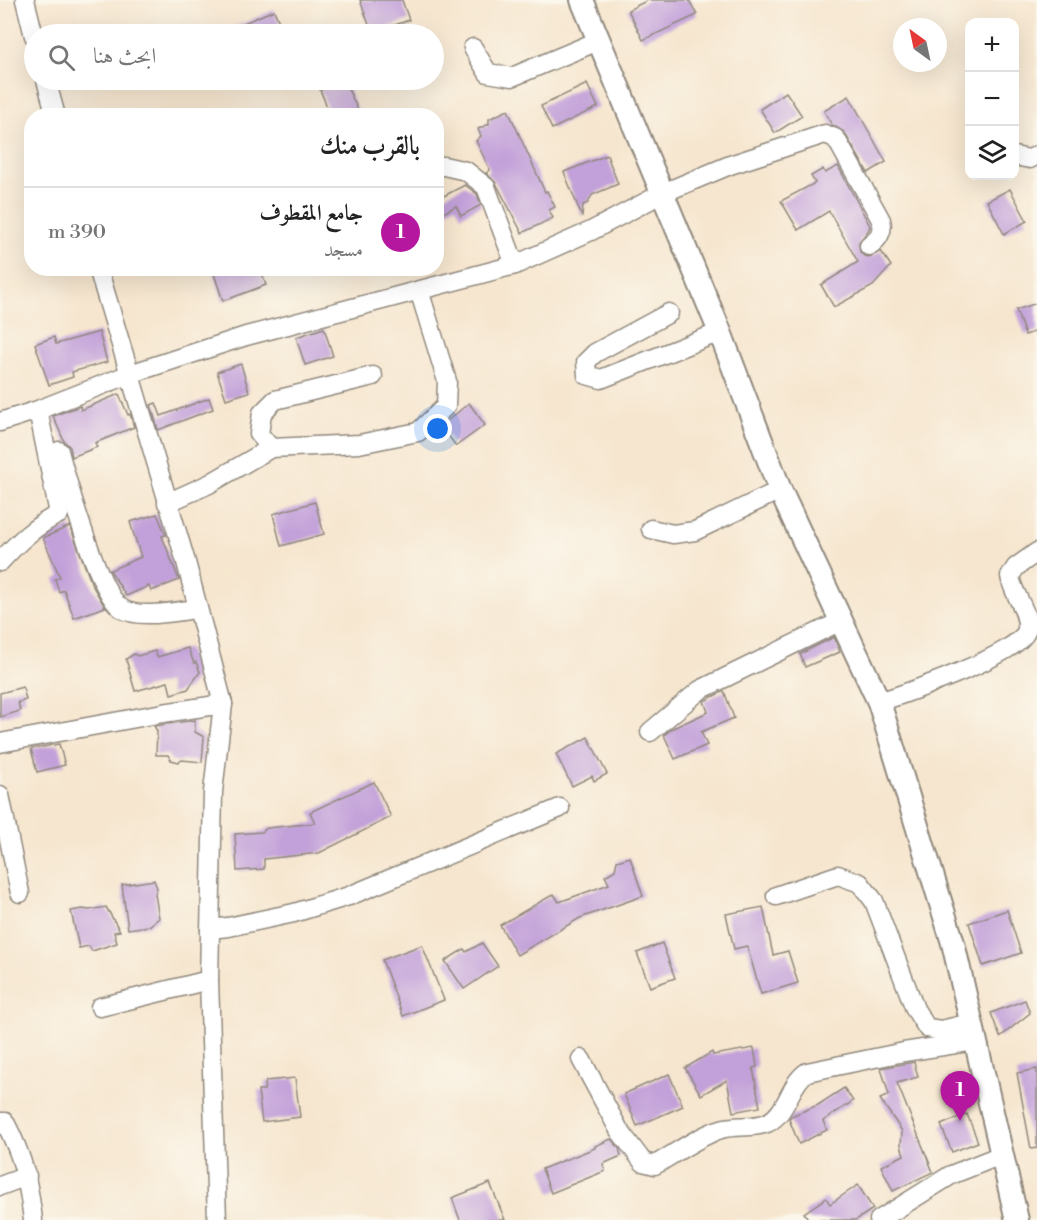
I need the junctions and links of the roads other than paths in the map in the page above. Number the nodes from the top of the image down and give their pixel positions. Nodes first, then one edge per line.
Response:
1 (25, 0) edge
2 (582, 0) edge
3 (31, 24) edge
4 (598, 41) junction
5 (473, 48) dead end
6 (49, 90) edge
7 (54, 108) edge
8 (1037, 155) edge
9 (1019, 157) edge
10 (444, 166) edge
11 (663, 193) junction
12 (869, 246) dead end
13 (515, 265) junction
14 (100, 276) edge
15 (419, 290) junction
16 (669, 313) dead end
17 (720, 332) junction
18 (130, 374) junction
19 (374, 376) dead end
20 (38, 410) junction
21 (0, 422) edge
22 (271, 448) junction
23 (59, 451) dead end
24 (780, 490) junction
25 (167, 503) junction
26 (651, 529) dead end
27 (1037, 552) edge
28 (0, 562) edge
29 (197, 609) junction
30 (841, 621) junction
31 (879, 702) junction
32 (223, 704) junction
33 (650, 732) dead end
34 (0, 743) edge
35 (0, 795) edge
36 (560, 807) dead end
37 (20, 893) dead end
38 (776, 896) dead end
39 (210, 929) junction
40 (209, 980) junction
41 (100, 1007) dead end
42 (973, 1032) junction
43 (581, 1059) dead end
44 (0, 1122) edge
45 (1002, 1155) junction
46 (27, 1176) junction
47 (0, 1186) edge
48 (33, 1220) edge
49 (218, 1220) edge
50 (879, 1220) edge
51 (1017, 1220) edge

1 - 3 street
2 - 4 street
4 - 5 street
4 - 11 street
6 - 7 street
8 - 9 street
10 - 13 street
11 - 12 street
11 - 13 street
11 - 17 street
13 - 15 street
14 - 18 street
15 - 18 street
15 - 22 street
16 - 17 street
17 - 24 street
18 - 20 street
18 - 25 street
19 - 22 street
20 - 21 street
20 - 28 street
22 - 25 street
23 - 29 street
24 - 26 street
24 - 30 street
25 - 29 street
27 - 31 street
29 - 32 street
30 - 31 street
30 - 33 street
31 - 42 street
32 - 34 street
32 - 39 street
35 - 37 street
36 - 39 street
38 - 42 street
39 - 40 street
40 - 41 street
40 - 49 street
42 - 43 street
42 - 45 street
44 - 46 street
45 - 50 street
45 - 51 street
46 - 47 street
46 - 48 street

